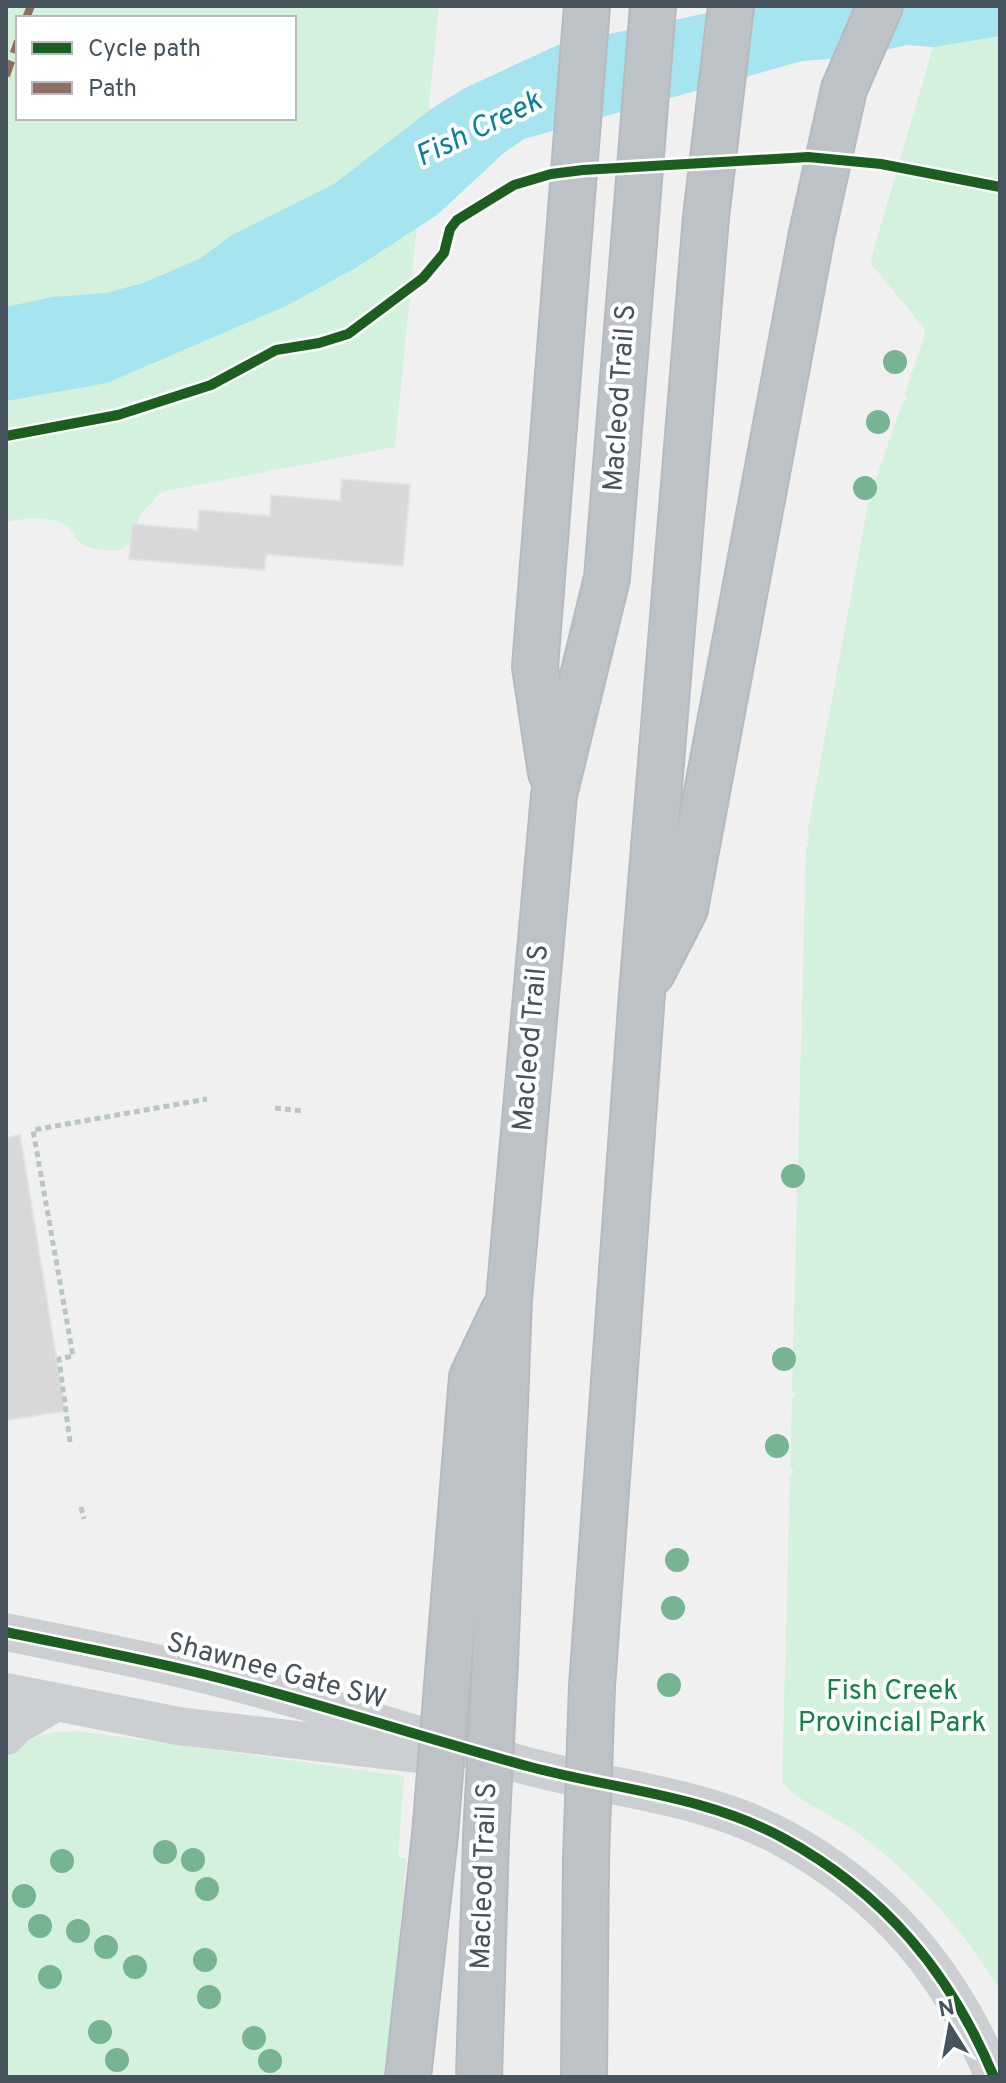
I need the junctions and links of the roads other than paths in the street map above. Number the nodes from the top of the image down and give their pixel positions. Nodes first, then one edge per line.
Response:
1 (587, 6) edge
2 (653, 6) edge
3 (731, 6) edge
4 (880, 6) edge
5 (554, 795) junction
6 (642, 993) junction
7 (509, 1299) junction
8 (6, 1632) edge
9 (6, 1692) edge
10 (57, 1702) junction
11 (6, 1736) edge
12 (531, 1768) junction
13 (988, 2025) edge
14 (408, 2077) edge
15 (479, 2077) edge
16 (584, 2077) edge
17 (994, 2077) edge

1 - 5 highway
2 - 5 highway, Macleod Trail S
3 - 6 highway
4 - 6 highway
5 - 7 highway, Macleod Trail S
6 - 16 highway, bridge
7 - 14 highway, bridge
7 - 15 highway, Macleod Trail S, bridge
8 - 12 street, Shawnee Gate SW
9 - 10 street, Shawnee Gate SW
10 - 11 street
10 - 12 street, Shawnee Gate SW
12 - 13 street
13 - 17 street

